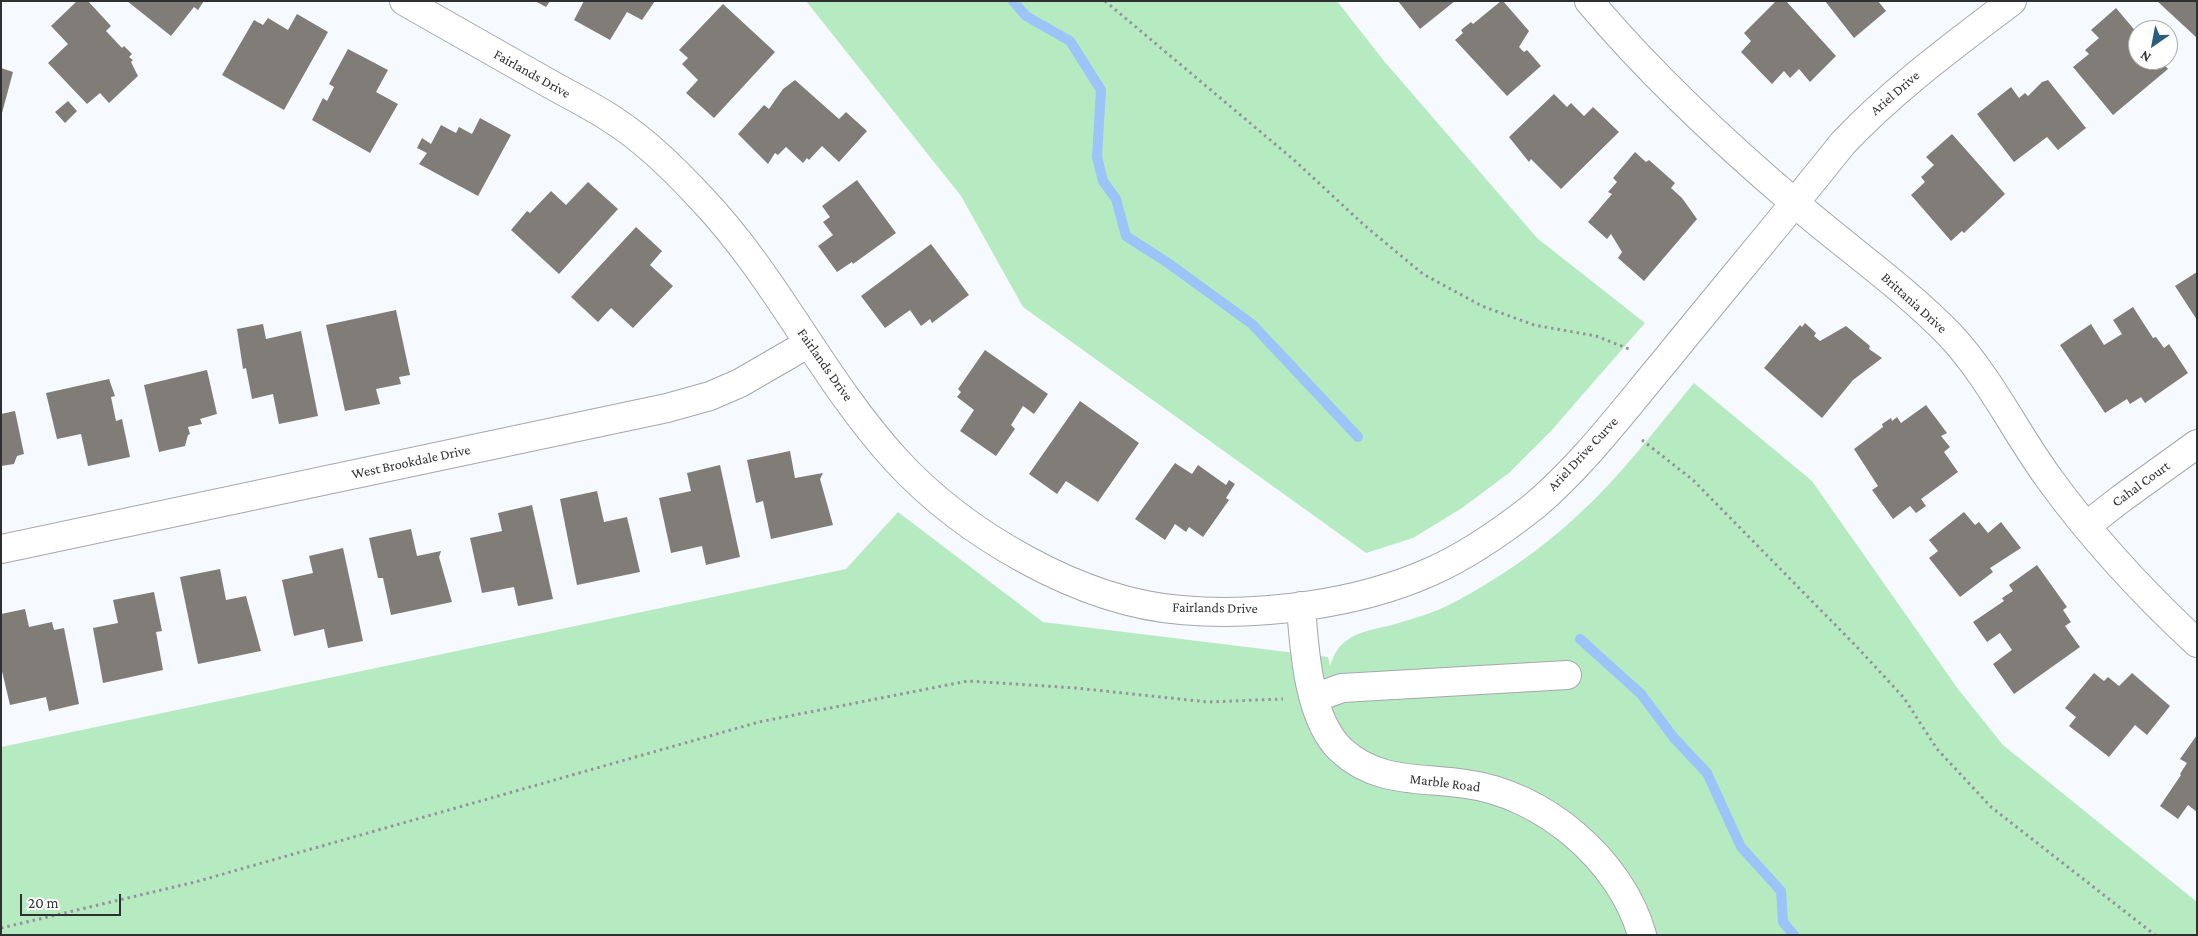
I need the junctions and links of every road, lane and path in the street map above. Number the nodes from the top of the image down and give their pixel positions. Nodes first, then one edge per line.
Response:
1 (404, 1) edge
2 (1105, 1) edge
3 (1589, 1) edge
4 (2012, 1) edge
5 (1795, 203) junction
6 (810, 343) junction
7 (1629, 349) dead end
8 (1641, 439) dead end
9 (2197, 444) edge
10 (2086, 526) junction
11 (1, 548) edge
12 (1301, 606) junction
13 (2197, 643) edge
14 (1567, 675) dead end
15 (1314, 698) junction
16 (1, 928) edge
17 (1642, 935) edge
18 (2155, 935) edge

1 - 6 street, Fairlands Drive
2 - 7 path
3 - 5 street, Brittania Drive
4 - 5 street, Ariel Drive
5 - 10 street, Brittania Drive
5 - 12 street, Ariel Drive Curve
6 - 11 street, West Brookdale Drive
6 - 12 street, Fairlands Drive
8 - 18 path
9 - 10 street, Cahal Court
10 - 13 street, Brittania Drive
12 - 15 street, Marble Road
14 - 15 street
15 - 16 path
15 - 17 street, Marble Road

